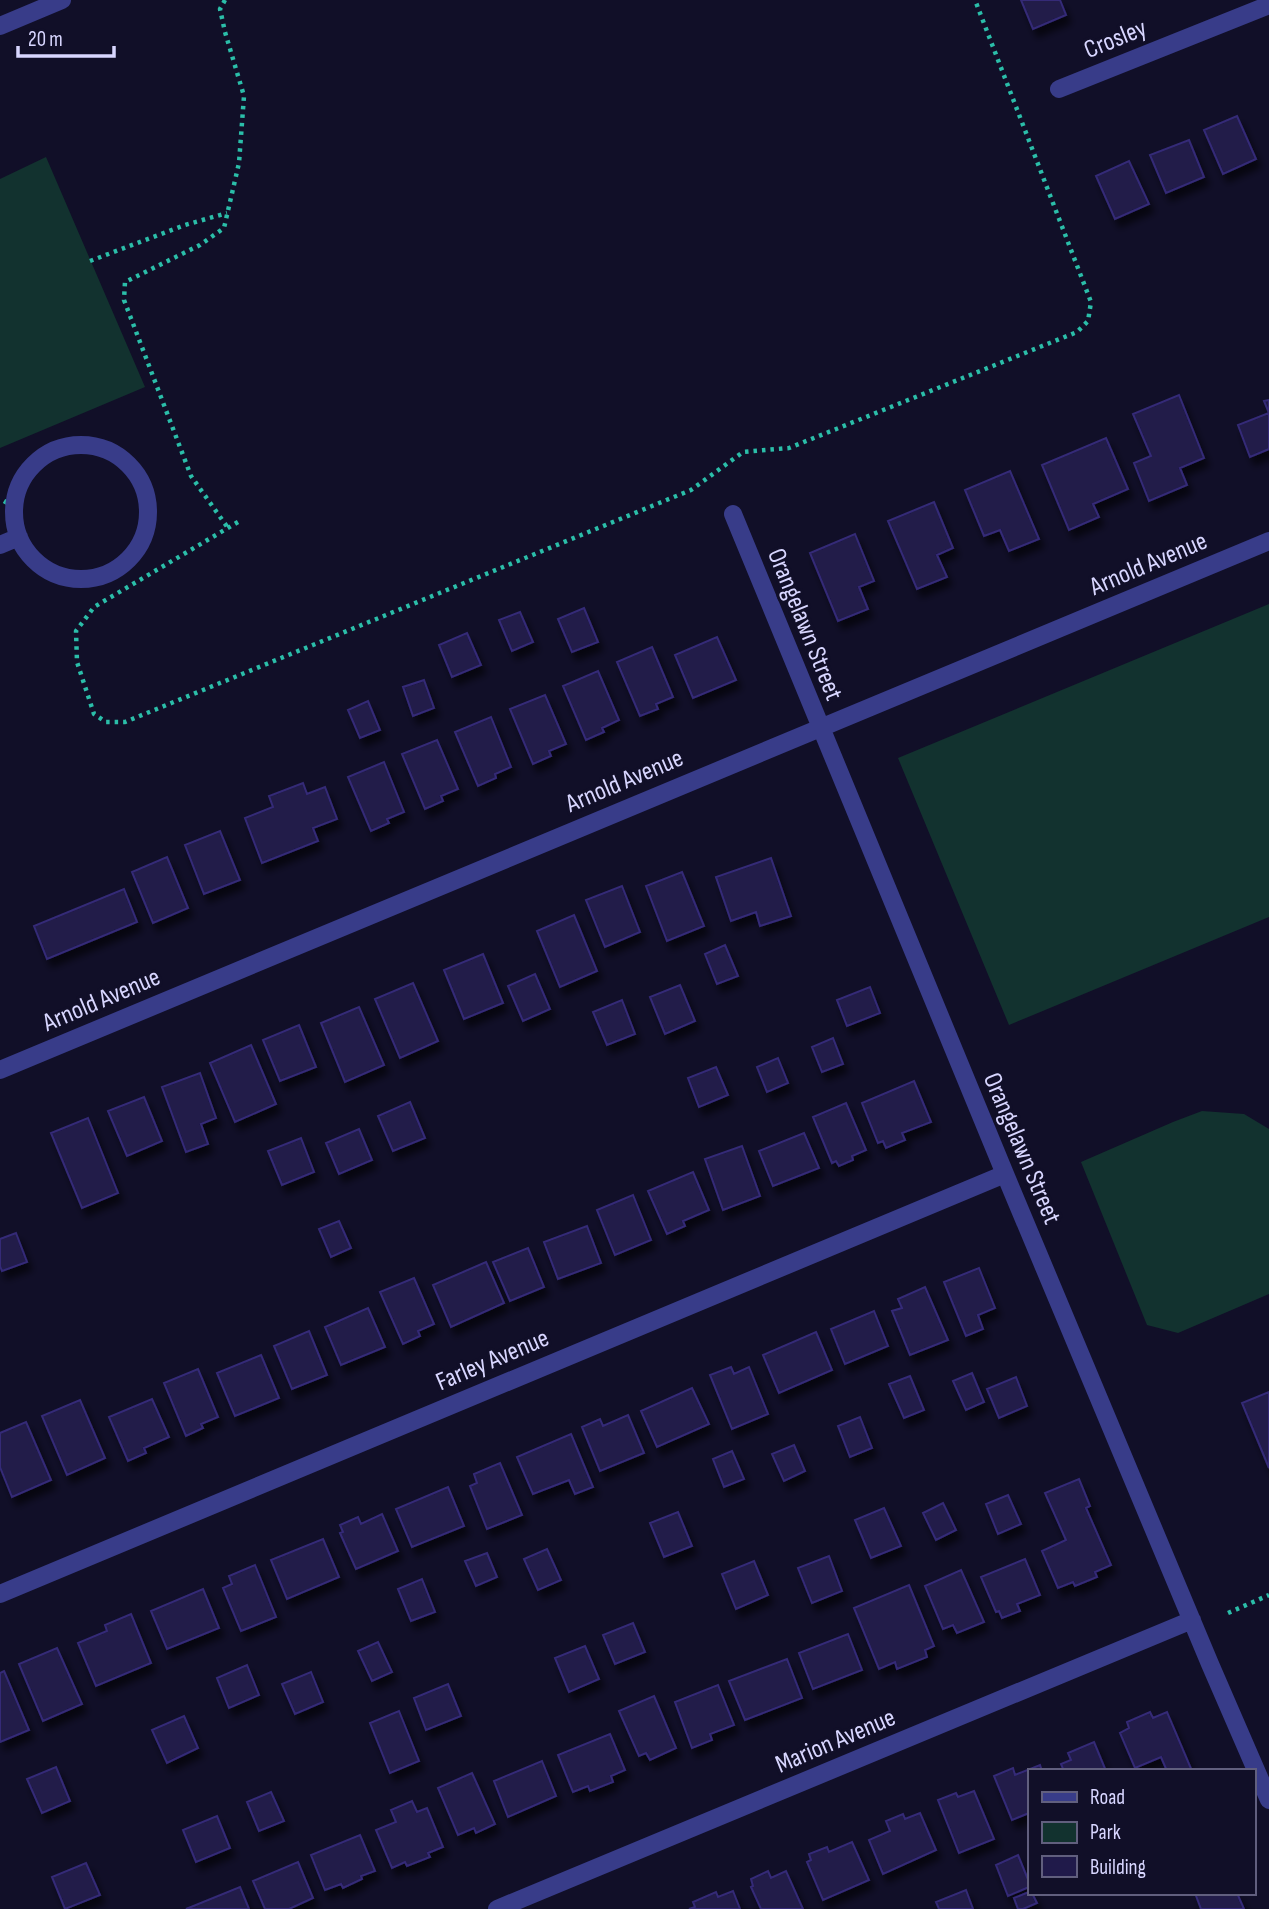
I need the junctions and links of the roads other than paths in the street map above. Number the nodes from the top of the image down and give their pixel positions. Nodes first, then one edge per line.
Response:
1 (62, 0) edge
2 (1269, 5) edge
3 (0, 26) edge
4 (1059, 89) dead end
5 (733, 514) dead end
6 (19, 537) junction
7 (1269, 541) edge
8 (0, 545) edge
9 (820, 727) junction
10 (0, 1070) edge
11 (1005, 1174) junction
12 (0, 1594) edge
13 (1192, 1620) junction
14 (1269, 1800) edge
15 (497, 1909) edge

1 - 3 street
2 - 4 street, Crosley
5 - 9 street, Orangelawn Street
6 - 6 street
6 - 8 street
7 - 9 street, Arnold Avenue
9 - 10 street, Arnold Avenue
9 - 11 street, Orangelawn Street
11 - 12 street, Farley Avenue
11 - 13 street, Orangelawn Street
13 - 14 street, Orangelawn Street
13 - 15 street, Marion Avenue

